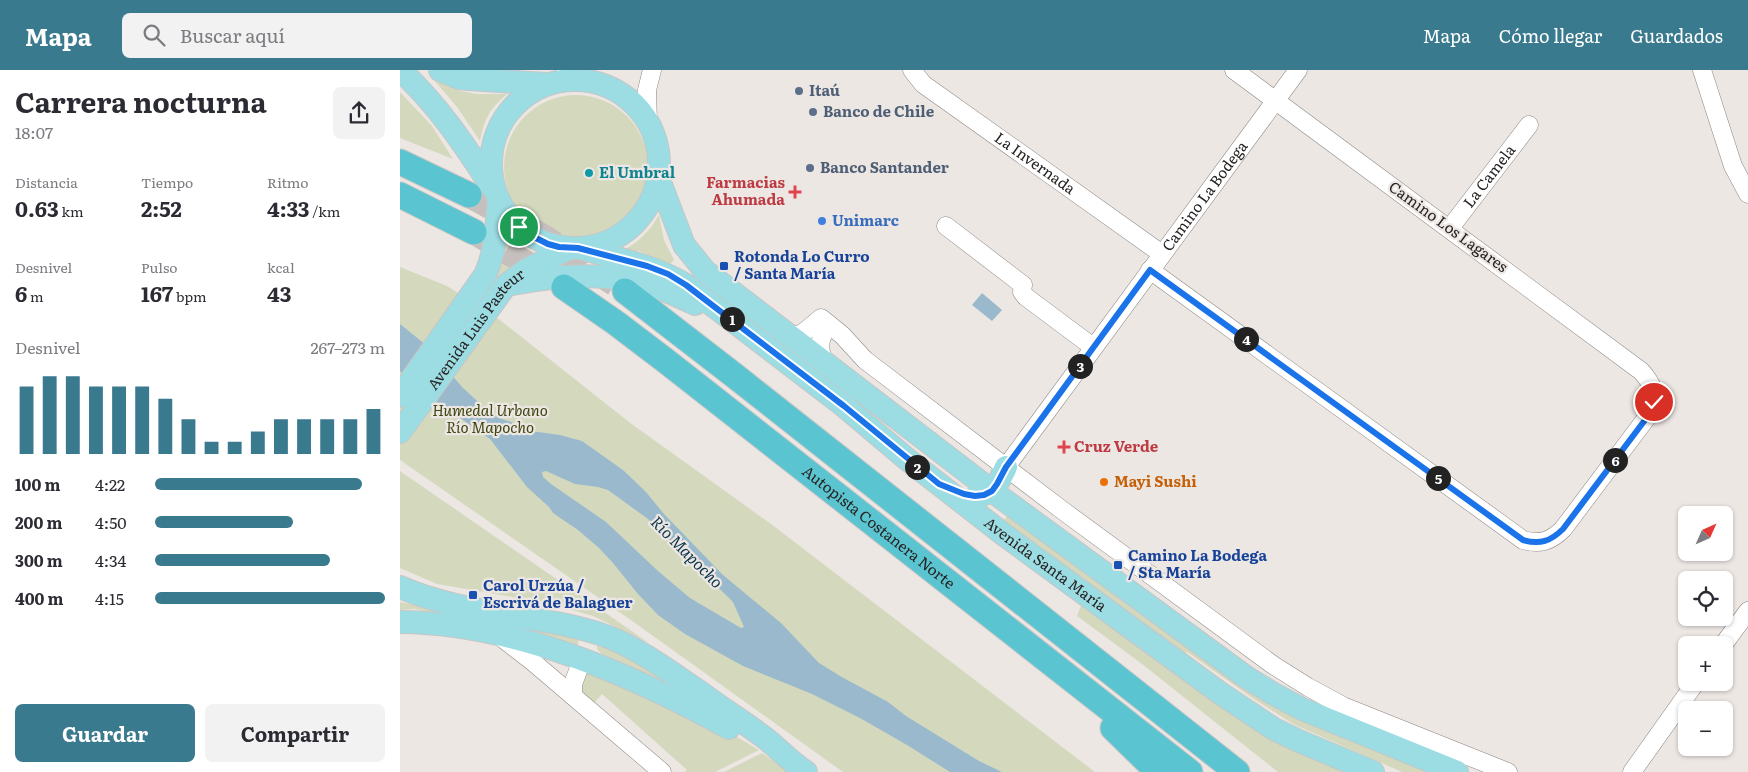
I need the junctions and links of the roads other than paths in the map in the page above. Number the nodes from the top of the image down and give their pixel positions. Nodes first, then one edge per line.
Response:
1 (400, 70) edge
2 (440, 70) edge
3 (652, 70) edge
4 (912, 70) edge
5 (1234, 70) edge
6 (1298, 70) edge
7 (1702, 70) edge
8 (560, 79) edge
9 (1276, 100) junction
10 (648, 124) junction
11 (1529, 125) dead end
12 (400, 162) edge
13 (658, 177) junction
14 (1748, 194) edge
15 (400, 195) edge
16 (469, 195) tunnel mouth
17 (497, 196) junction
18 (946, 226) dead end
19 (1450, 228) junction
20 (474, 232) tunnel mouth
21 (574, 248) junction
22 (1162, 254) junction
23 (1150, 270) junction
24 (564, 287) tunnel mouth
25 (494, 288) junction
26 (625, 291) tunnel mouth
27 (739, 324) junction
28 (828, 324) junction
29 (792, 337) junction
30 (1094, 347) junction
31 (823, 361) junction
32 (400, 396) edge
33 (400, 432) edge
34 (960, 466) junction
35 (1006, 467) junction
36 (939, 484) junction
37 (992, 491) junction
38 (400, 586) edge
39 (1748, 611) edge
40 (400, 622) edge
41 (585, 629) junction
42 (496, 634) junction
43 (1730, 636) edge
44 (582, 660) junction
45 (1063, 672) junction
46 (1690, 691) edge
47 (574, 696) junction
48 (804, 771) edge
49 (662, 772) edge
50 (1158, 772) edge
51 (1190, 772) edge
52 (1236, 772) edge
53 (1373, 772) edge
54 (1457, 772) edge
55 (1508, 772) edge
56 (1632, 772) edge

1 - 17 main road
2 - 8 main road
3 - 10 street
4 - 22 street, La Invernada
5 - 9 street, Camino Los Lagares
6 - 9 street, Camino La Bodega
7 - 14 street
8 - 10 main road
8 - 17 main road
9 - 19 street, Camino Los Lagares
9 - 22 street, Camino La Bodega
10 - 13 main road
11 - 19 street, La Camela
12 - 16 highway
13 - 21 main road
13 - 29 main road, Avenida Santa María
15 - 20 highway
17 - 21 main road
17 - 25 main road, Avenida Luis Pasteur
18 - 30 street
19 - 23 street, Camino Los Lagares
21 - 25 main road, Avenida Luis Pasteur
21 - 27 main road, Avenida Santa María
22 - 23 street, Camino La Bodega
23 - 30 street, Camino La Bodega
24 - 45 highway, Autopista Costanera Norte
25 - 27 main road
25 - 32 main road, Avenida Luis Pasteur
25 - 33 main road, Avenida Luis Pasteur
26 - 52 highway, Autopista Costanera Norte
27 - 36 main road, Avenida Santa María
28 - 29 street
28 - 31 street
28 - 35 street
29 - 31 main road, Avenida Santa María
30 - 35 street, Camino La Bodega
31 - 34 main road, Avenida Santa María
34 - 35 main road
34 - 37 main road, Avenida Santa María
35 - 37 main road
35 - 55 street
36 - 37 main road
36 - 53 main road, Avenida Santa María
37 - 54 main road, Avenida Santa María
38 - 41 main road
39 - 43 street
40 - 42 main road
41 - 44 main road
41 - 48 main road
42 - 44 main road
42 - 47 street
44 - 47 street
44 - 48 main road
45 - 50 highway
45 - 51 highway, Autopista Costanera Norte
46 - 56 street
47 - 49 street

